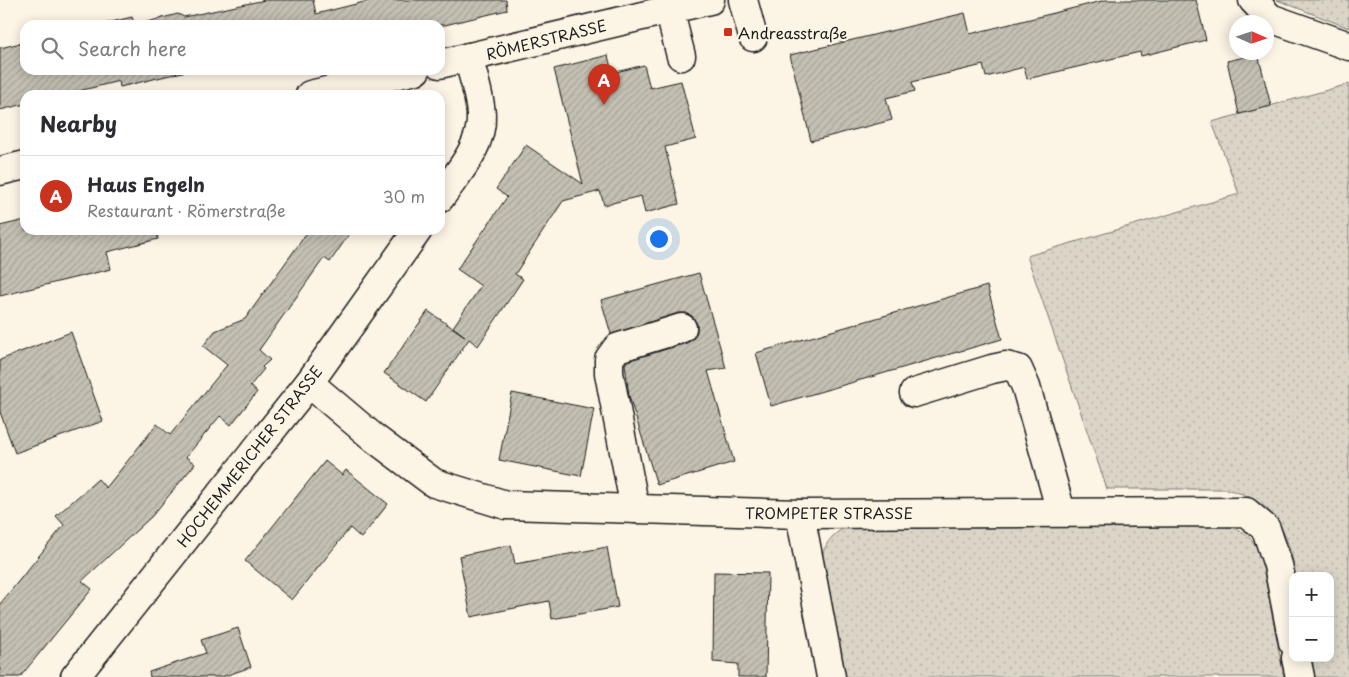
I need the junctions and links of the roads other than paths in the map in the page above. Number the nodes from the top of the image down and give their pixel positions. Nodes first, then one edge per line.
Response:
1 (710, 0) edge
2 (743, 0) edge
3 (1253, 0) edge
4 (669, 9) junction
5 (753, 38) dead end
6 (1349, 46) edge
7 (681, 56) dead end
8 (468, 58) junction
9 (445, 63) edge
10 (395, 75) edge
11 (331, 90) edge
12 (20, 166) edge
13 (0, 171) edge
14 (445, 191) edge
15 (414, 235) edge
16 (682, 328) dead end
17 (309, 383) junction
18 (914, 393) dead end
19 (635, 509) junction
20 (1061, 512) junction
21 (800, 514) junction
22 (1289, 621) edge
23 (1297, 662) edge
24 (75, 677) edge
25 (831, 677) edge
26 (1300, 677) edge

1 - 4 street, RÖMERSTRASSE
2 - 5 street
3 - 6 street
4 - 7 street
4 - 8 street, RÖMERSTRASSE
8 - 9 street, RÖMERSTRASSE
8 - 14 street
10 - 11 street
12 - 13 street
15 - 17 street, HOCHEMMERICHER STRASSE
16 - 19 street
17 - 19 street, TROMPETER STRASSE
17 - 24 street, HOCHEMMERICHER STRASSE
18 - 20 street
19 - 21 street, TROMPETER STRASSE
20 - 21 street, TROMPETER STRASSE
20 - 22 street, TROMPETER STRASSE
21 - 25 street
23 - 26 street

